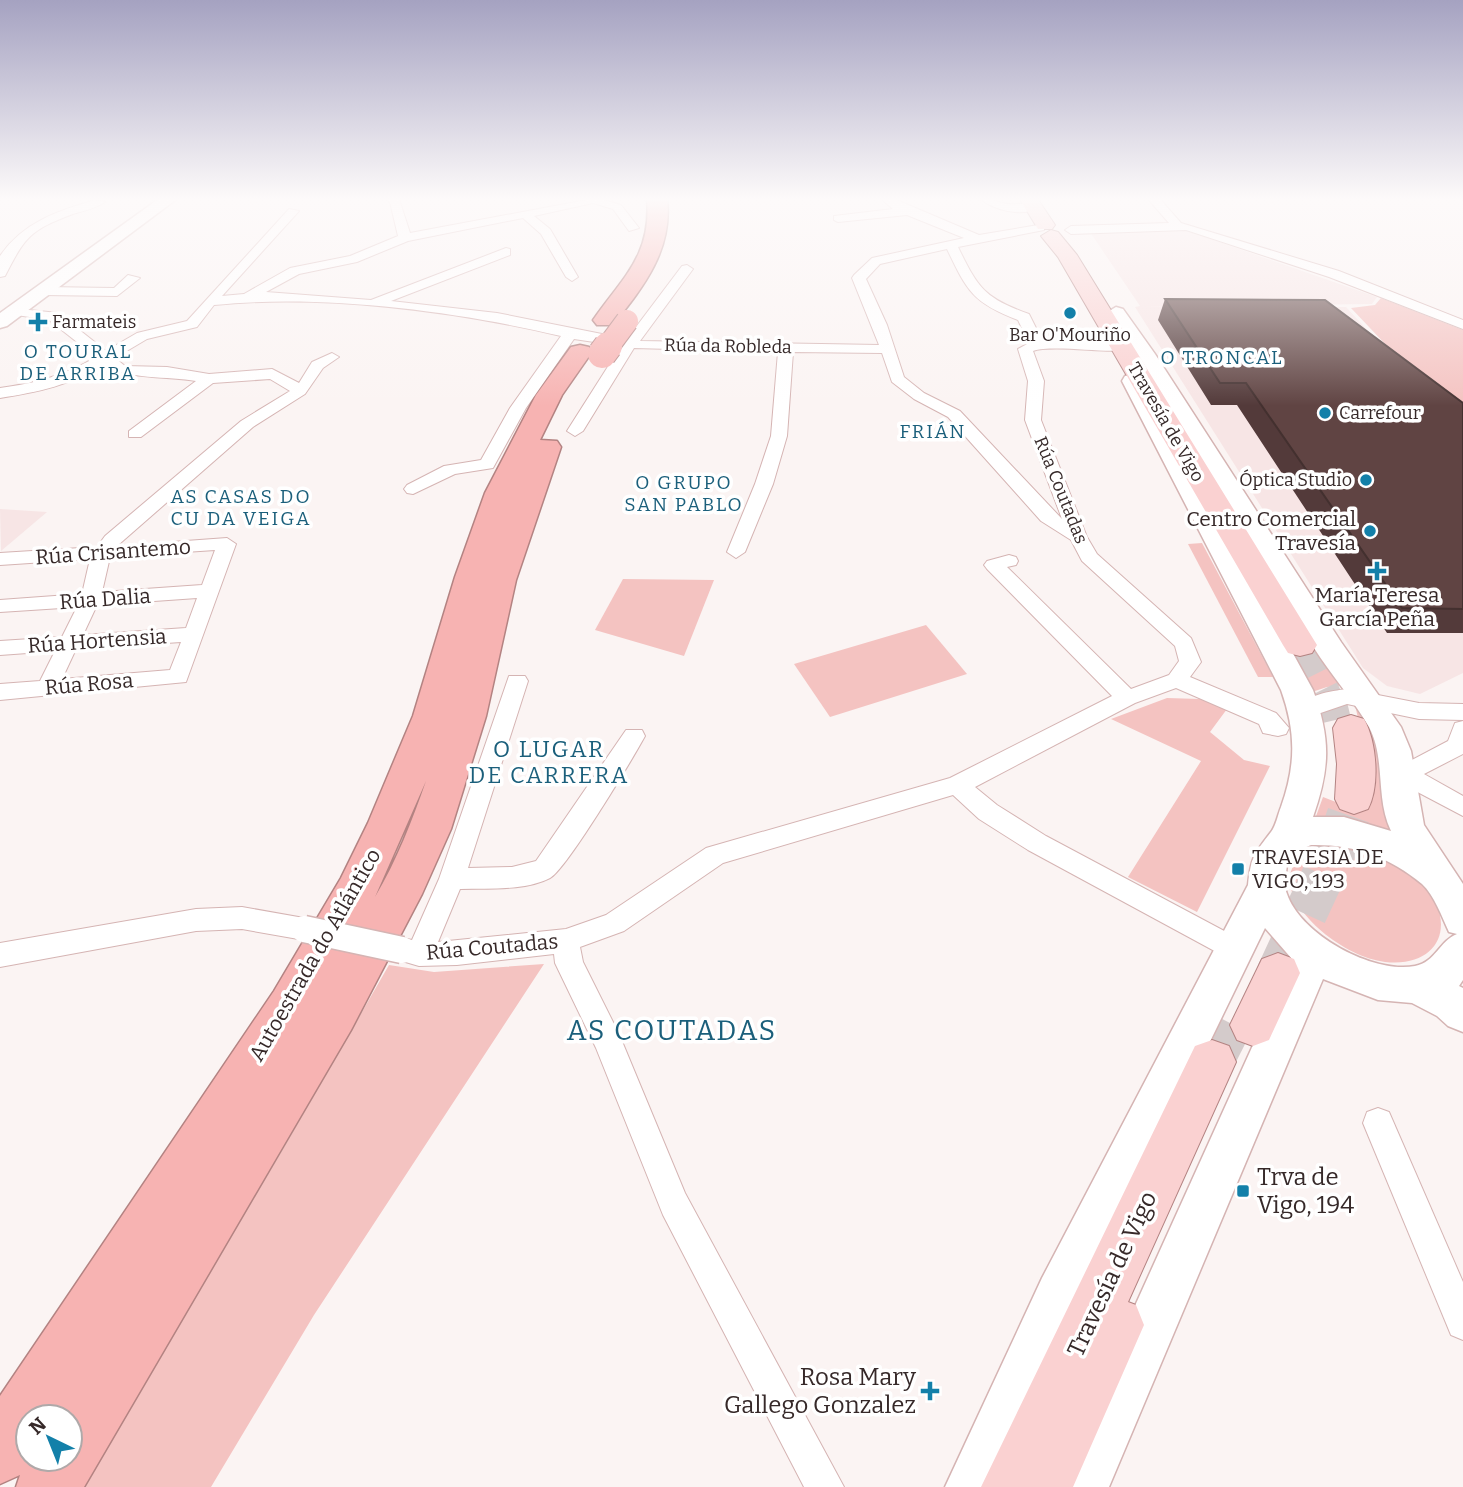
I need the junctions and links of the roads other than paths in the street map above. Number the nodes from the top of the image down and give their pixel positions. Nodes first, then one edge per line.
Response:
1 (75, 267) edge
2 (239, 267) edge
3 (312, 267) edge
4 (464, 267) edge
5 (566, 267) edge
6 (644, 267) edge
7 (665, 267) edge
8 (870, 267) edge
9 (962, 267) edge
10 (1078, 267) edge
11 (1312, 267) edge
12 (687, 269) dead end
13 (572, 277) dead end
14 (133, 278) dead end
15 (43, 291) junction
16 (249, 296) junction
17 (210, 301) junction
18 (373, 303) junction
19 (1108, 313) junction
20 (7, 317) edge
21 (1463, 325) edge
22 (602, 337) junction
23 (1037, 344) junction
24 (786, 347) junction
25 (887, 349) junction
26 (1116, 349) junction
27 (332, 357) dead end
28 (105, 359) junction
29 (209, 379) junction
30 (300, 391) junction
31 (0, 393) edge
32 (575, 431) dead end
33 (135, 434) dead end
34 (413, 489) dead end
35 (1077, 537) junction
36 (736, 552) dead end
37 (101, 554) junction
38 (0, 559) edge
39 (1009, 561) dead end
40 (209, 591) junction
41 (90, 600) junction
42 (0, 606) edge
43 (194, 634) junction
44 (69, 643) junction
45 (1307, 646) tunnel mouth
46 (0, 648) edge
47 (1177, 680) junction
48 (517, 681) dead end
49 (47, 688) junction
50 (0, 692) edge
51 (1127, 698) junction
52 (1306, 710) junction
53 (1463, 712) edge
54 (1352, 718) junction
55 (1274, 727) dead end
56 (1463, 729) edge
57 (634, 736) dead end
58 (1399, 777) junction
59 (957, 785) junction
60 (1346, 798) tunnel mouth
61 (1463, 807) edge
62 (1286, 840) junction
63 (1433, 875) junction
64 (452, 879) junction
65 (1266, 887) junction
66 (1463, 920) edge
67 (566, 941) junction
68 (1463, 949) edge
69 (411, 952) junction
70 (0, 956) edge
71 (1322, 959) junction
72 (1257, 962) junction
73 (1415, 984) junction
74 (1463, 1013) edge
75 (1233, 1042) junction
76 (1378, 1123) dead end
77 (1463, 1323) edge
78 (84, 1427) edge
79 (0, 1452) edge
80 (825, 1487) edge
81 (973, 1487) edge
82 (1012, 1487) edge
83 (1042, 1487) edge
84 (1081, 1487) edge

1 - 15 main road
2 - 17 street
3 - 16 street
4 - 18 street, Rúa da Robleda
5 - 13 street
6 - 22 highway, Autoestrada do Atlántico
7 - 22 highway, Autoestrada do Atlántico
8 - 25 street
9 - 23 street
10 - 19 main road, Travesía de Vigo
11 - 21 street
12 - 22 street
14 - 15 street
15 - 20 main road
16 - 17 street, Rúa da Robleda
16 - 18 street, Rúa da Robleda
17 - 28 street
18 - 22 street, Rúa da Robleda
19 - 26 main road
19 - 45 main road, Travesía de Vigo
19 - 54 main road
20 - 28 street
22 - 24 street, Rúa da Robleda
22 - 32 street
22 - 34 street
22 - 78 highway, Autoestrada do Atlántico
22 - 79 highway, Autoestrada do Atlántico
23 - 26 street
23 - 35 street, Rúa Coutadas
24 - 25 street, Rúa da Robleda
24 - 36 street
25 - 35 street
26 - 52 main road
27 - 30 street
28 - 29 street
28 - 31 street
29 - 30 street
29 - 33 street
30 - 37 street
35 - 47 street, Rúa Coutadas
37 - 38 street, Rúa Crisantemo
37 - 40 street, Rúa Crisantemo
37 - 41 street
39 - 51 street
40 - 41 street, Rúa Dalia
40 - 43 street
41 - 42 street, Rúa Dalia
41 - 44 street
43 - 44 street, Rúa Hortensia
43 - 49 street, Rúa Rosa
44 - 46 street, Rúa Hortensia
44 - 49 street
47 - 51 street, Rúa Coutadas
47 - 55 street
48 - 64 street
49 - 50 street, Rúa Rosa
51 - 59 street, Rúa Coutadas
52 - 54 street
52 - 62 main road
53 - 54 street
54 - 58 main road
54 - 60 main road
56 - 58 street
57 - 64 street
58 - 61 street
58 - 63 main road
59 - 67 street, Rúa Coutadas
59 - 72 street
62 - 63 main road
62 - 65 main road
63 - 66 main road
64 - 69 street
65 - 71 main road
65 - 72 main road
67 - 69 street, Rúa Coutadas
67 - 80 street
68 - 73 main road
69 - 70 street, Rúa Coutadas, bridge
71 - 73 main road
71 - 84 main road
72 - 75 main road, Travesía de Vigo
72 - 81 main road
73 - 74 main road
75 - 82 main road, Travesía de Vigo
75 - 83 main road, Travesía de Vigo
76 - 77 street

